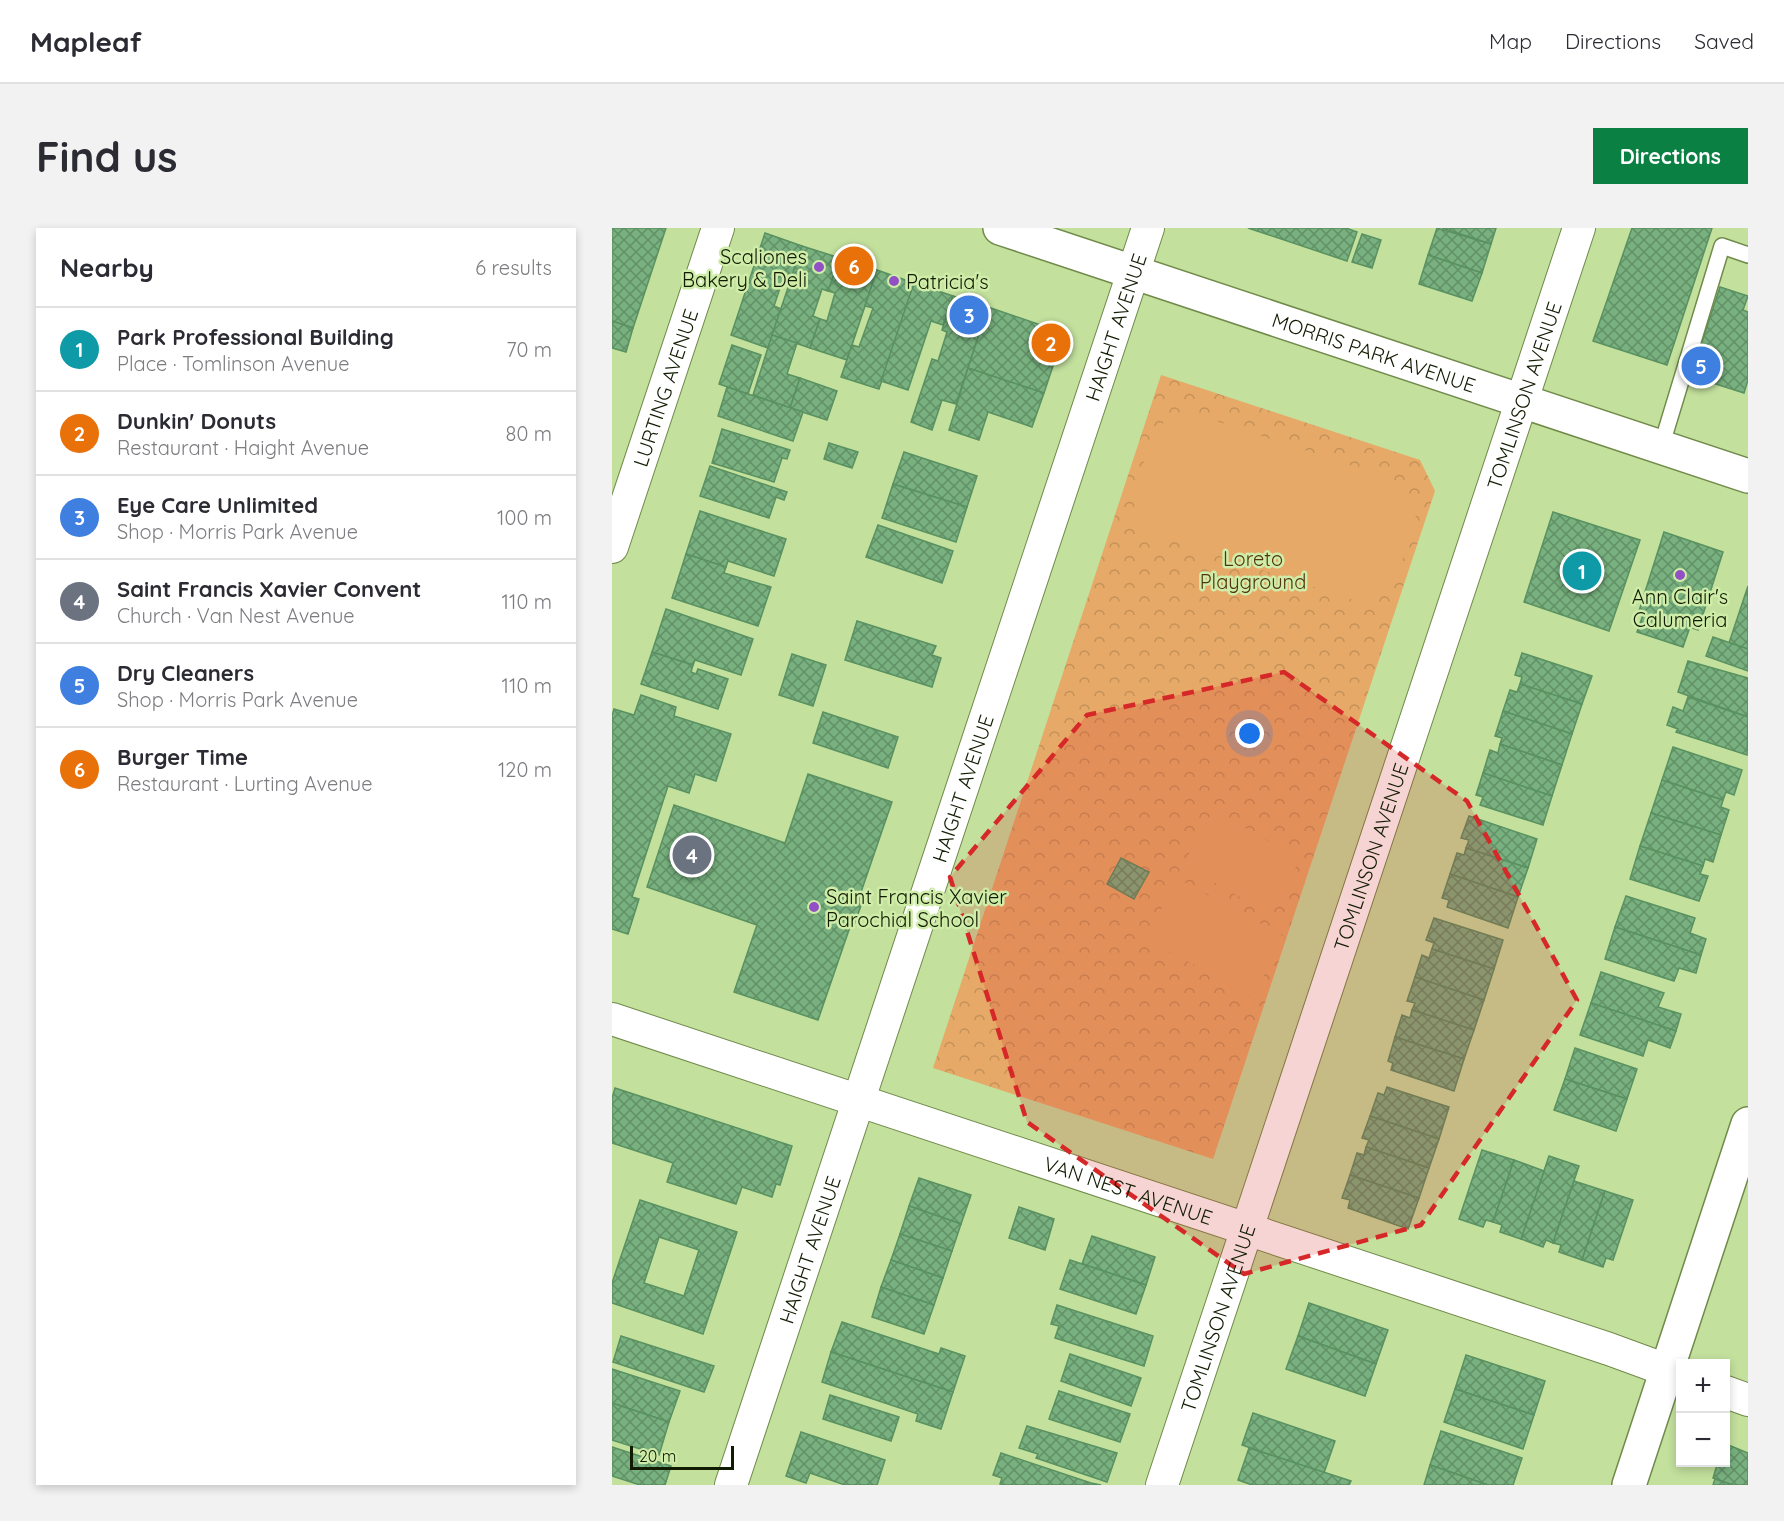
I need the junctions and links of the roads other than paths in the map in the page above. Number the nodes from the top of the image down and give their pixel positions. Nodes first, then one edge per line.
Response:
1 (718, 228) edge
2 (1000, 228) edge
3 (1148, 228) edge
4 (1579, 228) edge
5 (1748, 255) edge
6 (1133, 272) junction
7 (1522, 401) junction
8 (1660, 447) junction
9 (1748, 476) edge
10 (612, 547) edge
11 (612, 1019) edge
12 (858, 1101) junction
13 (1748, 1124) edge
14 (1246, 1230) junction
15 (1674, 1373) edge
16 (1730, 1394) edge
17 (1748, 1400) edge
18 (731, 1485) edge
19 (1162, 1485) edge
20 (1629, 1485) edge

1 - 10 street, LURTING AVENUE
2 - 6 main road, MORRIS PARK AVENUE
3 - 6 street, HAIGHT AVENUE
4 - 7 street, TOMLINSON AVENUE
5 - 8 lane
6 - 7 main road, MORRIS PARK AVENUE
6 - 12 street, HAIGHT AVENUE
7 - 8 main road, MORRIS PARK AVENUE
7 - 14 street, TOMLINSON AVENUE
8 - 9 main road, MORRIS PARK AVENUE
11 - 12 street, VAN NEST AVENUE
12 - 14 street, VAN NEST AVENUE
12 - 18 street, HAIGHT AVENUE
13 - 15 main road
14 - 15 street, VAN NEST AVENUE
14 - 19 street, TOMLINSON AVENUE
15 - 20 main road
16 - 17 street

